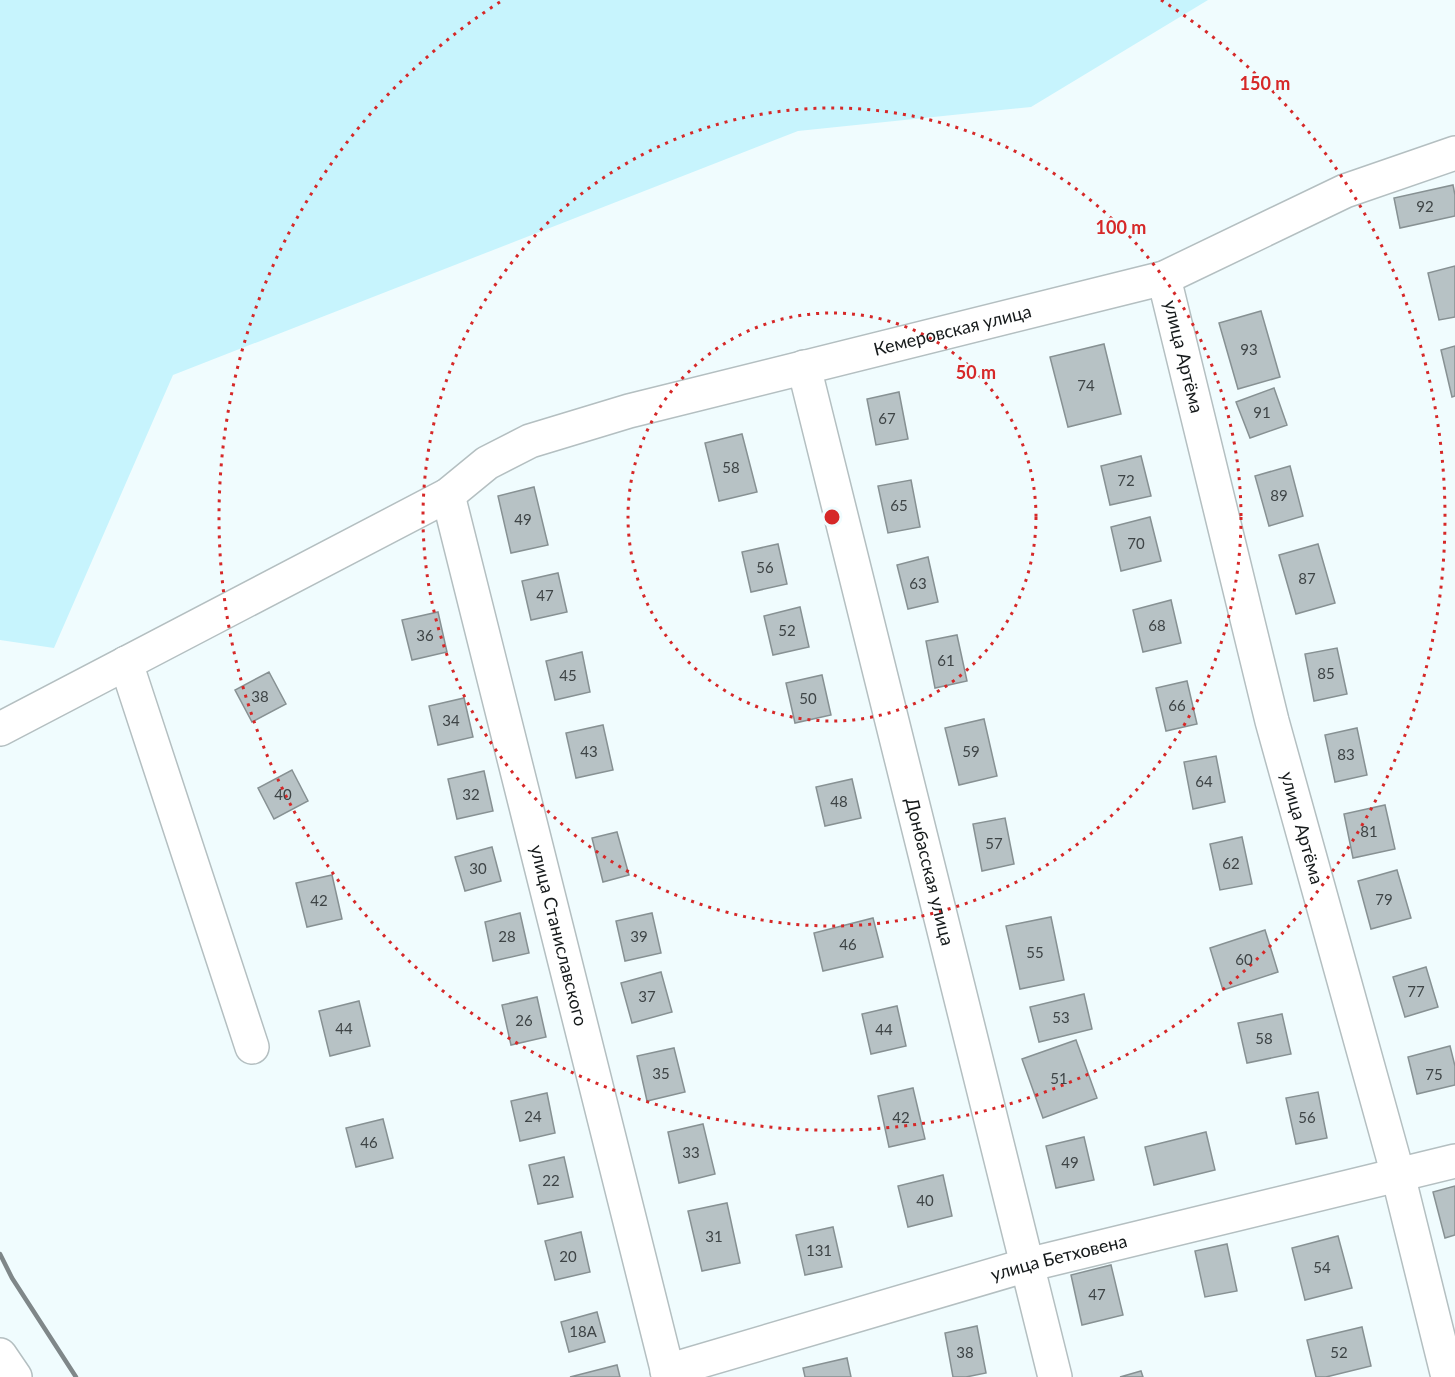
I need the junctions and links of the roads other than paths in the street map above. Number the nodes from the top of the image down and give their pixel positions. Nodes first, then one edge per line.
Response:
1 (1455, 153) edge
2 (1164, 278) junction
3 (804, 367) junction
4 (448, 495) junction
5 (126, 663) junction
6 (0, 729) edge
7 (252, 1047) dead end
8 (1455, 1161) edge
9 (1398, 1175) junction
10 (1027, 1265) junction
11 (0, 1355) edge
12 (668, 1374) edge
13 (15, 1377) edge
14 (1055, 1377) edge
15 (1448, 1377) edge

1 - 2 street, Кемеровская улица
2 - 3 street, Кемеровская улица
2 - 9 street, улица Артёма
3 - 4 street, Кемеровская улица
3 - 10 street, Донбасская улица
4 - 5 street, Кемеровская улица
4 - 12 street, улица Станиславского
5 - 6 street, Кемеровская улица
5 - 7 street
8 - 9 street, улица Бетховена
9 - 10 street, улица Бетховена
9 - 15 street, улица Артёма
10 - 12 street, улица Бетховена
10 - 14 street, Донбасская улица
11 - 13 street

